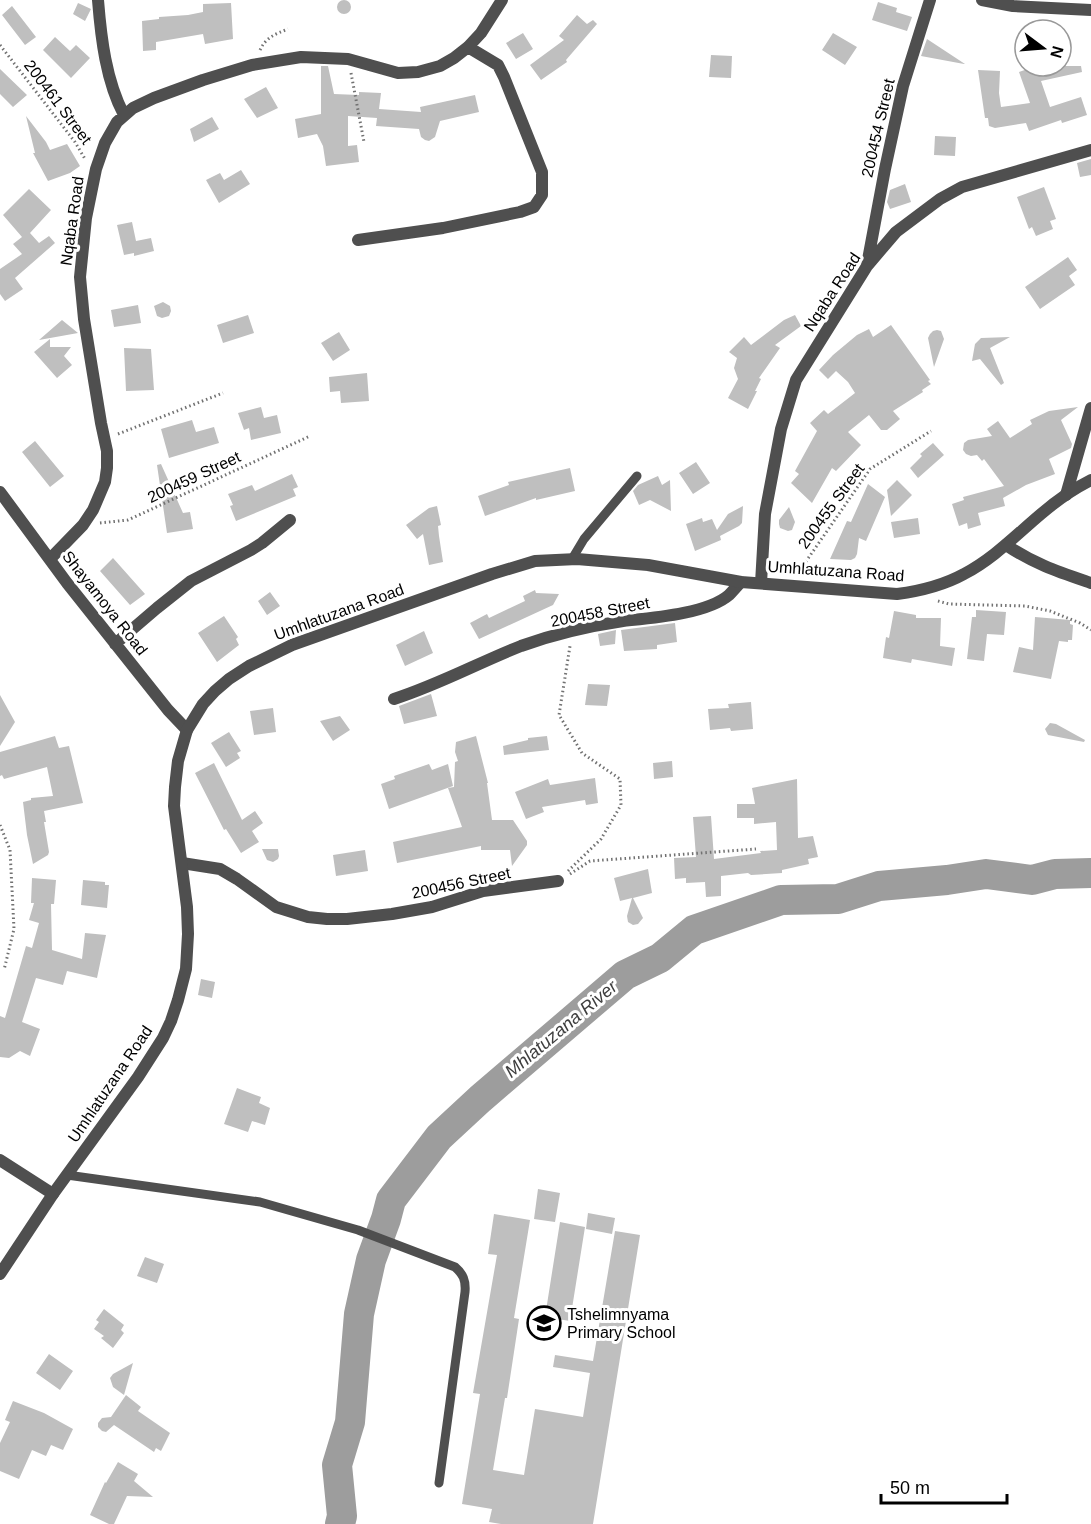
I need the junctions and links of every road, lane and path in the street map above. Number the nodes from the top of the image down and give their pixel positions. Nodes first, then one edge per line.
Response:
1 (98, 0) edge
2 (502, 0) edge
3 (930, 0) edge
4 (982, 0) edge
5 (1091, 10) edge
6 (288, 29) dead end
7 (0, 45) edge
8 (468, 47) junction
9 (348, 59) junction
10 (252, 65) junction
11 (124, 115) junction
12 (364, 142) dead end
13 (1091, 150) edge
14 (95, 176) junction
15 (358, 240) dead end
16 (867, 266) junction
17 (223, 393) dead end
18 (1091, 408) edge
19 (932, 431) dead end
20 (310, 436) dead end
21 (105, 440) junction
22 (637, 476) dead end
23 (1091, 480) edge
24 (0, 492) edge
25 (1066, 495) junction
26 (290, 520) dead end
27 (83, 525) junction
28 (1006, 545) junction
29 (50, 559) junction
30 (572, 559) junction
31 (741, 582) junction
32 (760, 583) junction
33 (1091, 583) edge
34 (790, 585) junction
35 (910, 592) junction
36 (573, 630) junction
37 (1091, 630) edge
38 (116, 644) junction
39 (394, 699) dead end
40 (187, 730) junction
41 (0, 825) edge
42 (756, 849) dead end
43 (182, 863) junction
44 (558, 881) junction
45 (4, 970) dead end
46 (0, 1160) edge
47 (67, 1175) junction
48 (53, 1194) junction
49 (0, 1274) edge
50 (439, 1483) dead end

1 - 11 street
2 - 8 street, Nqaba Road
3 - 16 street, 200454 Street
4 - 5 street
6 - 10 path
7 - 14 path, 200461 Street
8 - 9 street, Nqaba Road
8 - 15 street
9 - 10 street, Nqaba Road
9 - 12 path
10 - 11 street, Nqaba Road
11 - 14 street, Nqaba Road
13 - 16 street, Nqaba Road
14 - 21 street, Nqaba Road
16 - 32 street, Nqaba Road
17 - 21 path
18 - 25 street
19 - 34 path, 200455 Street
20 - 27 path, 200459 Street
21 - 27 street, Nqaba Road
22 - 30 lane
23 - 25 street, Umhlatuzana Road
24 - 29 street, Shayamoya Road
25 - 28 street, Umhlatuzana Road
26 - 38 street
27 - 29 street, Nqaba Road
28 - 33 street
28 - 35 street, Umhlatuzana Road
29 - 38 street, Shayamoya Road
30 - 31 street, Umhlatuzana Road
30 - 40 street, Umhlatuzana Road
31 - 32 street, Umhlatuzana Road
31 - 36 street, 200458 Street
32 - 34 street, Umhlatuzana Road
34 - 35 street, Umhlatuzana Road
35 - 37 path
36 - 39 street, 200458 Street
36 - 44 path
38 - 40 street, Shayamoya Road
40 - 43 street, Umhlatuzana Road
41 - 45 path
42 - 44 path
43 - 44 street, 200456 Street
43 - 47 street, Umhlatuzana Road
46 - 48 street
47 - 48 street, Umhlatuzana Road
47 - 50 lane
48 - 49 street, Umhlatuzana Road

